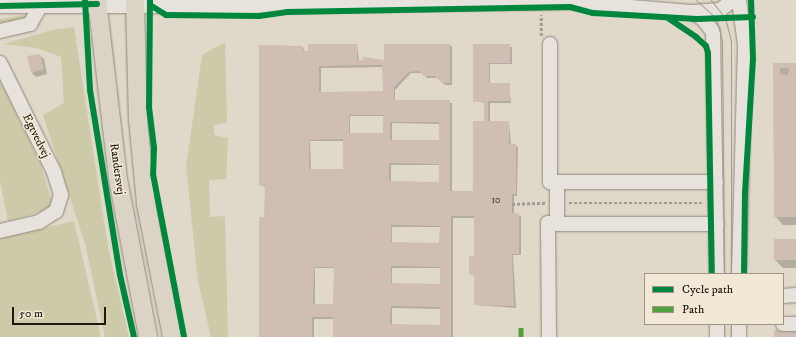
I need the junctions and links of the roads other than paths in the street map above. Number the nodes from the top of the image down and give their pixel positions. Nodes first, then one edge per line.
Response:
1 (732, 0) edge
2 (739, 0) edge
3 (97, 2) edge
4 (135, 2) edge
5 (41, 5) junction
6 (720, 5) edge
7 (0, 6) edge
8 (691, 12) junction
9 (0, 31) edge
10 (713, 32) junction
11 (550, 44) road end
12 (0, 64) edge
13 (557, 182) junction
14 (716, 182) junction
15 (557, 224) junction
16 (716, 224) junction
17 (0, 231) edge
18 (717, 273) edge
19 (739, 273) edge
20 (796, 295) edge
21 (784, 296) edge
22 (784, 324) edge
23 (796, 324) edge
24 (717, 325) edge
25 (738, 325) edge
26 (148, 337) edge
27 (172, 337) edge
28 (549, 337) edge
29 (717, 337) edge
30 (739, 337) edge

1 - 6 street
2 - 19 street
3 - 4 street
3 - 5 street
3 - 26 main road, Randersvej
4 - 8 street
4 - 27 main road, Randersvej
5 - 7 street
5 - 9 street
6 - 8 street
6 - 10 street
8 - 10 street
10 - 14 street
11 - 13 street
12 - 17 street, Egtvedvej
13 - 14 street
13 - 15 street
14 - 16 street
15 - 16 street
15 - 28 street
16 - 18 street
20 - 21 street
22 - 23 street
24 - 29 street
25 - 30 street

